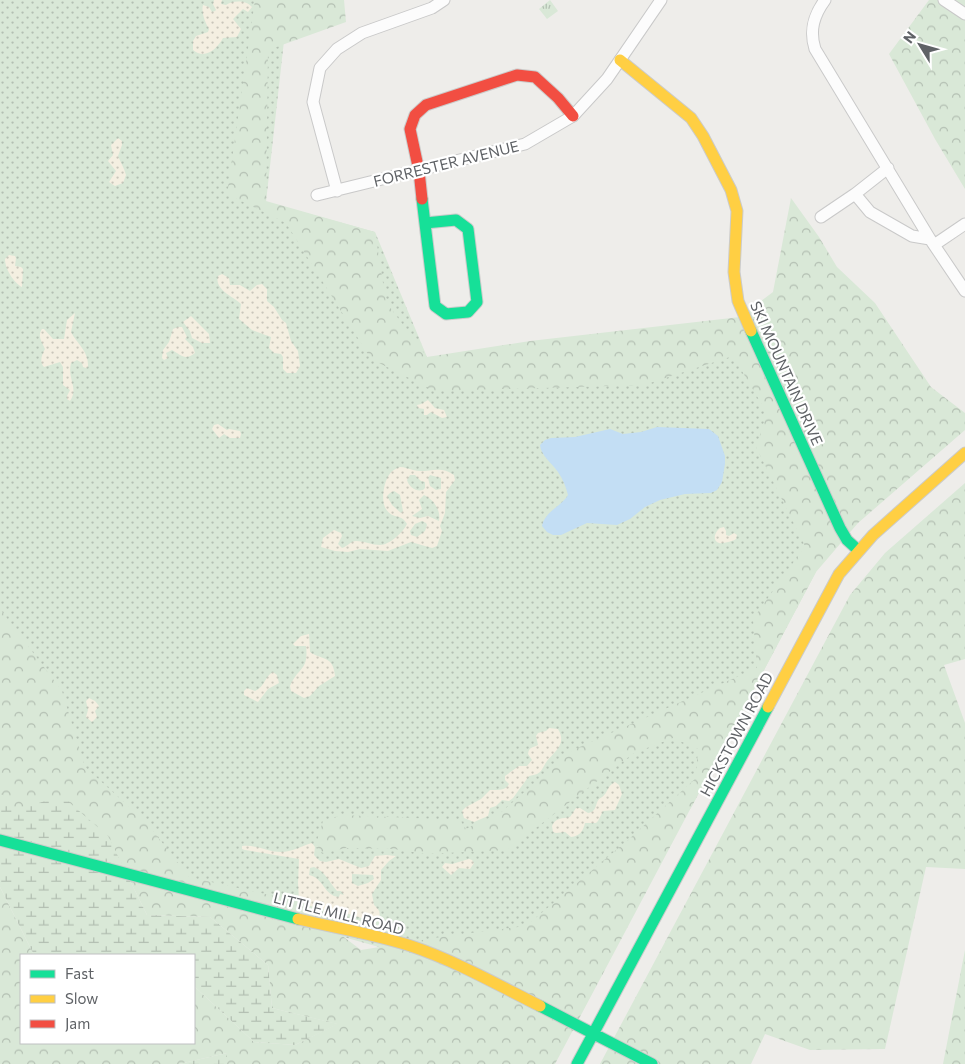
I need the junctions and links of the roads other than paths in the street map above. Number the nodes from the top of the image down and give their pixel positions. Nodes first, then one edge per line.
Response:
1 (444, 0) edge
2 (825, 0) edge
3 (944, 0) edge
4 (658, 1) edge
5 (965, 14) edge
6 (620, 60) junction
7 (573, 116) junction
8 (888, 168) junction
9 (418, 171) junction
10 (337, 191) junction
11 (855, 194) junction
12 (317, 195) dead end
13 (821, 218) dead end
14 (425, 223) junction
15 (965, 224) edge
16 (932, 242) junction
17 (965, 292) edge
18 (965, 453) edge
19 (858, 550) junction
20 (0, 840) edge
21 (593, 1034) junction
22 (577, 1064) edge
23 (652, 1064) edge

1 - 10 street
2 - 8 street
3 - 5 street
4 - 6 street, FORRESTER AVENUE
6 - 7 street, FORRESTER AVENUE
6 - 19 street, SKI MOUNTAIN DRIVE
7 - 9 street, FORRESTER AVENUE
7 - 9 street
8 - 11 street
8 - 16 street
9 - 10 street, FORRESTER AVENUE
9 - 14 street
10 - 12 street, FORRESTER AVENUE
11 - 13 street
11 - 16 street
14 - 14 street
15 - 16 street
16 - 17 street
18 - 19 street, HICKSTOWN ROAD
19 - 21 street, HICKSTOWN ROAD
20 - 21 street, LITTLE MILL ROAD
21 - 22 street, HICKSTOWN ROAD
21 - 23 street, LITTLE MILL ROAD

